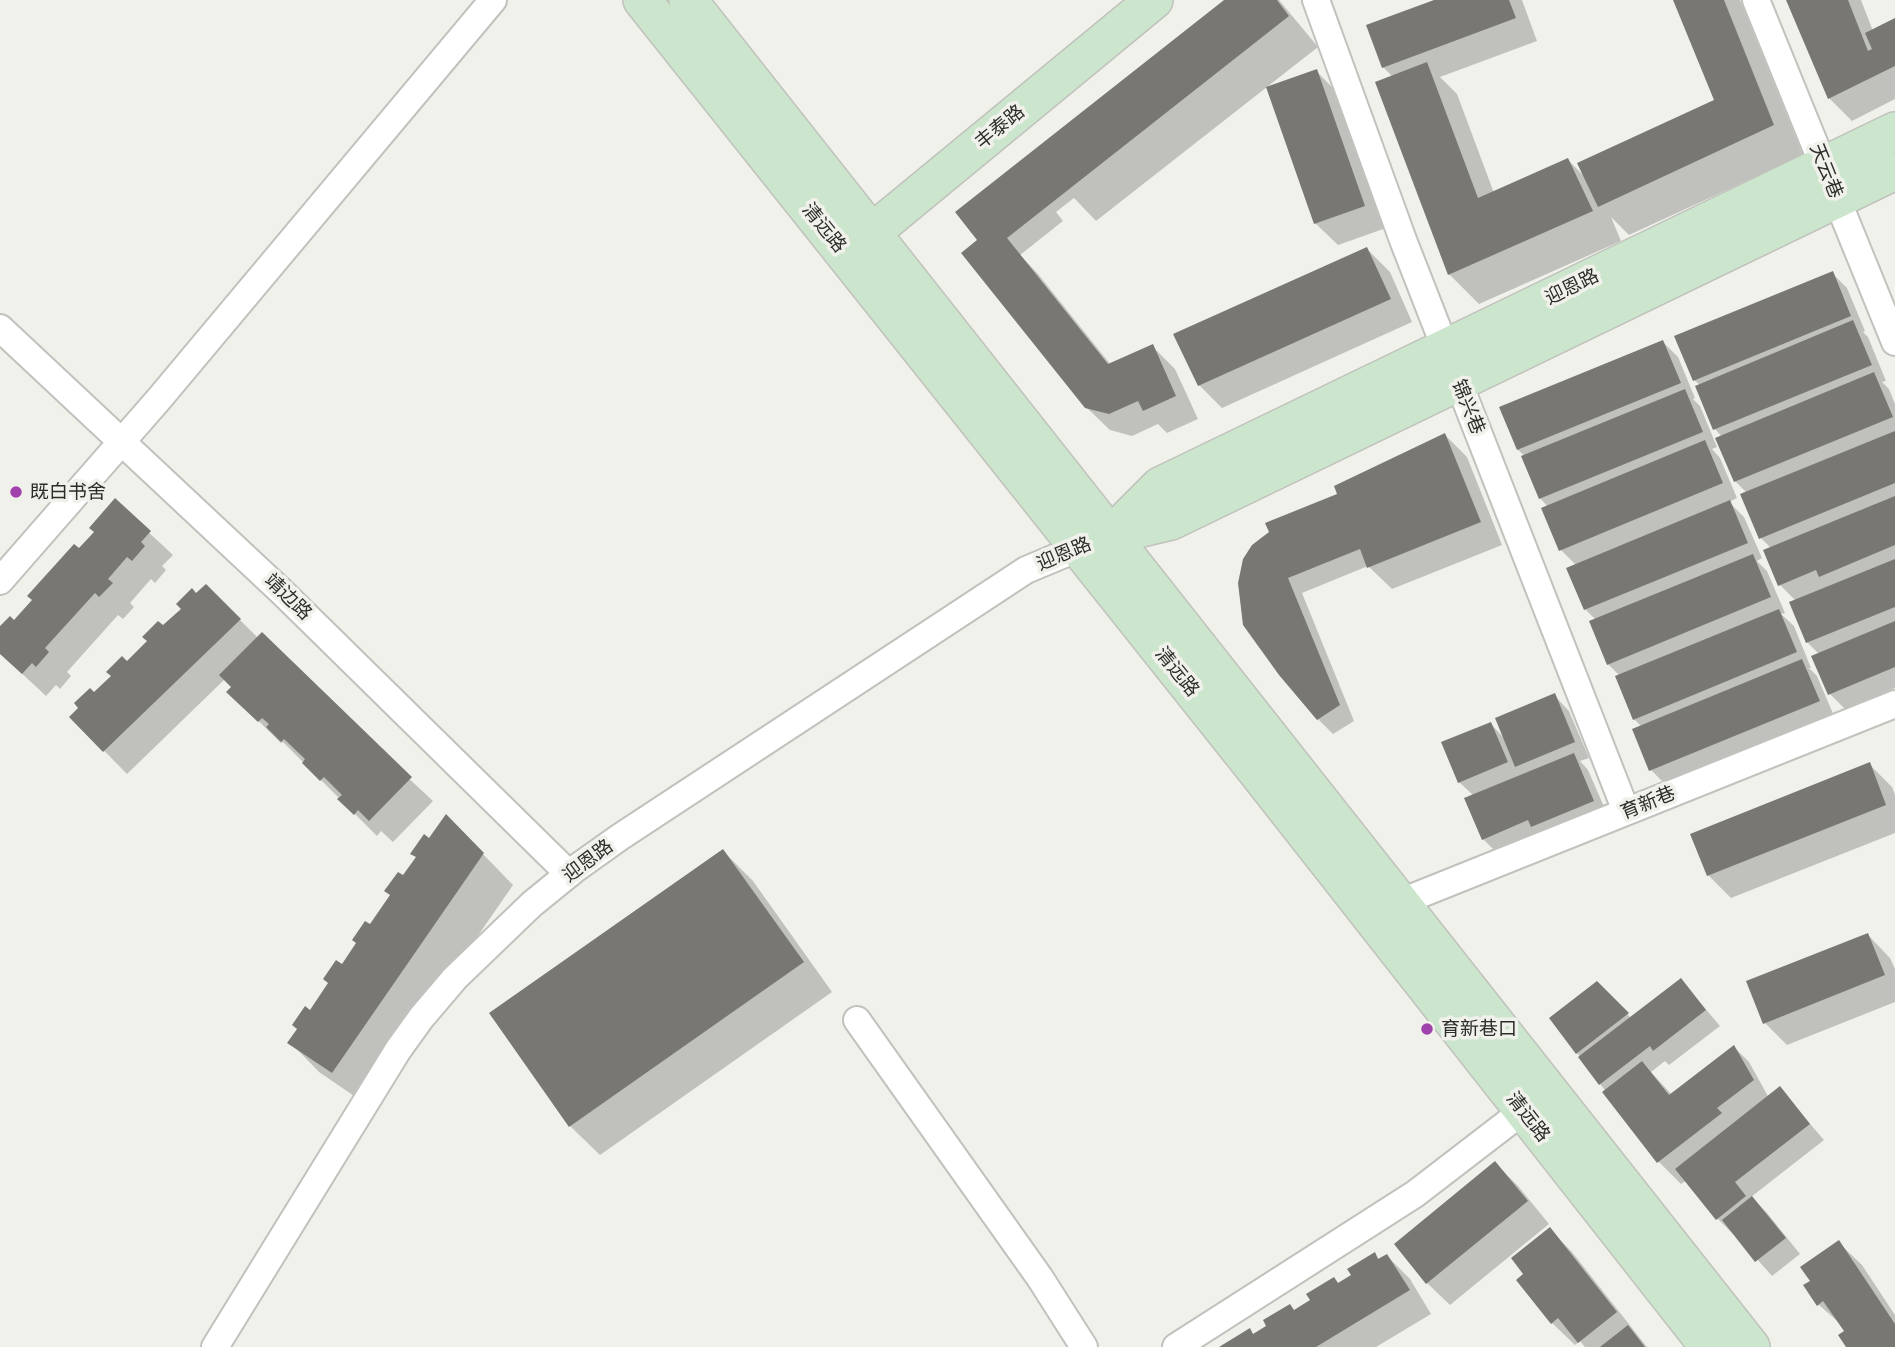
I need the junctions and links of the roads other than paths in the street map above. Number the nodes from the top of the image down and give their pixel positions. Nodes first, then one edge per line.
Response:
1 (493, 0) edge
2 (642, 0) edge
3 (688, 0) edge
4 (1154, 0) edge
5 (1316, 0) edge
6 (1756, 0) edge
7 (1895, 131) edge
8 (1824, 166) junction
9 (1895, 171) edge
10 (1837, 199) junction
11 (858, 244) junction
12 (0, 328) edge
13 (1895, 342) edge
14 (1446, 348) junction
15 (1459, 382) junction
16 (123, 441) junction
17 (1095, 542) junction
18 (0, 581) edge
19 (1895, 704) edge
20 (1626, 811) junction
21 (569, 874) junction
22 (1401, 902) junction
23 (857, 1020) dead end
24 (1523, 1111) junction
25 (215, 1347) edge
26 (1084, 1347) edge
27 (1176, 1347) edge
28 (1709, 1347) edge
29 (1751, 1347) edge

1 - 16 street
2 - 11 main road, 清远路
3 - 11 main road, 清远路
4 - 11 main road, 丰泰路
5 - 14 street, 锦兴巷
6 - 8 street, 天云巷
7 - 8 main road, 迎恩路
8 - 10 street, 天云巷
8 - 14 main road, 迎恩路
9 - 10 main road, 迎恩路
10 - 13 street, 天云巷
10 - 15 main road, 迎恩路
11 - 17 main road, 清远路
12 - 16 street, 靖边路
14 - 15 street, 锦兴巷
14 - 17 main road, 迎恩路
15 - 17 main road, 迎恩路
15 - 20 street, 锦兴巷
16 - 18 street
16 - 21 street, 靖边路
17 - 21 street, 迎恩路
17 - 22 main road, 清远路
17 - 24 main road, 清远路
19 - 20 street, 育新巷
20 - 22 street, 育新巷
21 - 25 street, 迎恩路
22 - 29 main road, 清远路
23 - 26 street
24 - 27 street
24 - 28 main road, 清远路

